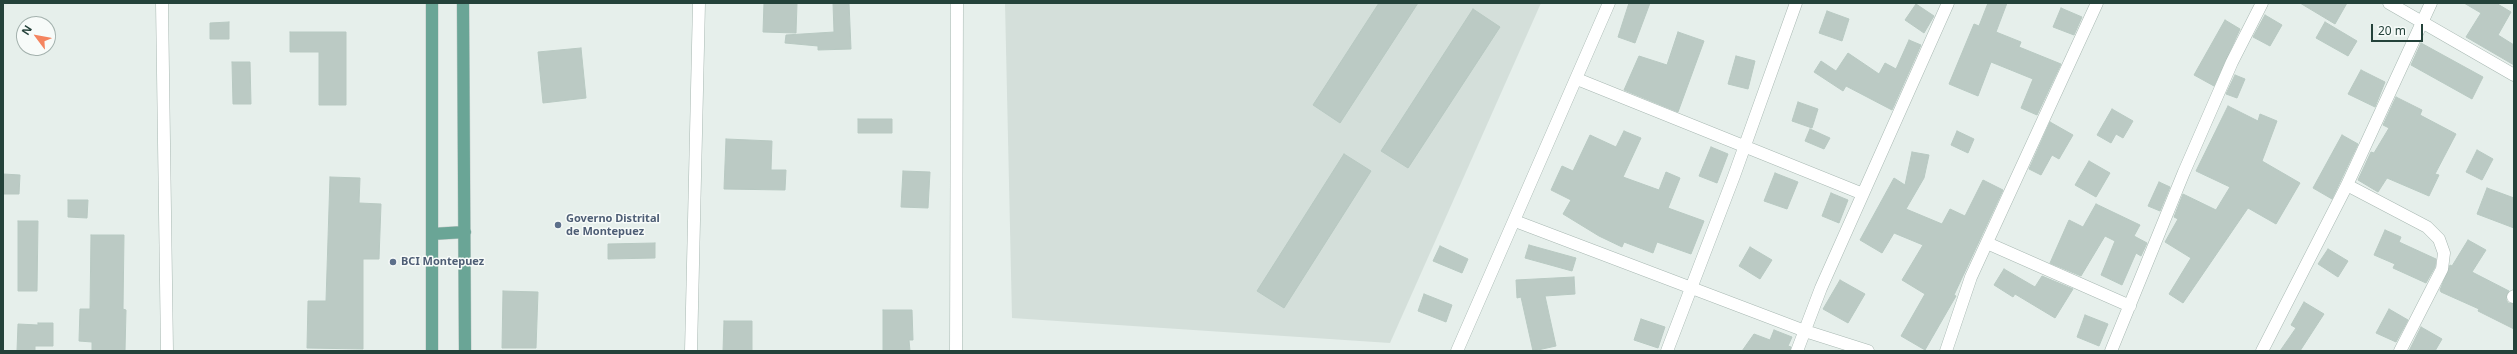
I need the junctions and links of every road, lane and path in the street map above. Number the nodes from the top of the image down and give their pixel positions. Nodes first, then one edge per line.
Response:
1 (162, 3) edge
2 (432, 3) edge
3 (463, 3) edge
4 (699, 3) edge
5 (957, 3) edge
6 (1609, 3) edge
7 (1796, 3) edge
8 (1948, 3) edge
9 (2097, 3) edge
10 (2262, 3) edge
11 (2389, 3) edge
12 (2431, 3) edge
13 (2422, 22) junction
14 (2514, 74) edge
15 (1577, 79) junction
16 (1745, 147) junction
17 (2347, 184) junction
18 (1863, 194) junction
19 (1515, 221) junction
20 (465, 232) junction
21 (432, 234) junction
22 (1987, 243) junction
23 (1692, 287) junction
24 (2130, 306) junction
25 (1805, 331) junction
26 (167, 351) edge
27 (432, 351) edge
28 (465, 351) edge
29 (691, 351) edge
30 (956, 351) edge
31 (1457, 351) edge
32 (1667, 351) edge
33 (1797, 351) edge
34 (1868, 351) edge
35 (1946, 351) edge
36 (2111, 351) edge
37 (2262, 351) edge
38 (2400, 351) edge

1 - 26 street
2 - 21 main road
3 - 20 main road
4 - 29 street
5 - 30 street
6 - 15 street
7 - 16 street
8 - 18 street
9 - 22 street
10 - 24 street
11 - 13 street
12 - 13 street
13 - 14 street
13 - 17 street
15 - 16 street
15 - 19 street
16 - 18 street
16 - 23 street
17 - 37 street
17 - 38 street
18 - 25 street
19 - 23 street
19 - 31 street
20 - 21 main road
20 - 28 main road
21 - 27 main road
22 - 24 street
22 - 35 street
23 - 25 street
23 - 32 street
24 - 36 street
25 - 33 street
25 - 34 street

